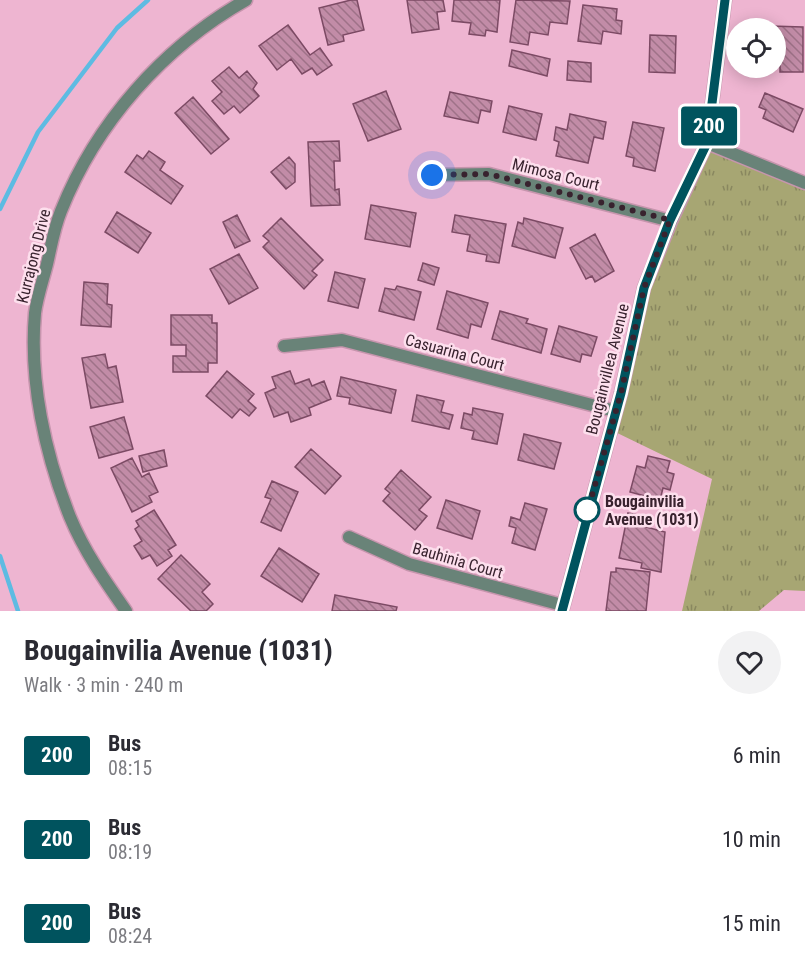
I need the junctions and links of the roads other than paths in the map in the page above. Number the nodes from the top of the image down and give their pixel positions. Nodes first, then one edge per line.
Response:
1 (246, 0) edge
2 (725, 0) edge
3 (707, 143) junction
4 (432, 175) dead end
5 (805, 183) edge
6 (670, 220) junction
7 (285, 346) dead end
8 (615, 411) junction
9 (349, 537) dead end
10 (562, 608) edge
11 (126, 611) edge

1 - 11 street, Kurrajong Drive
2 - 3 street, Bougainvillea Avenue
3 - 5 street
3 - 6 street, Bougainvillea Avenue
4 - 6 street, Mimosa Court
6 - 8 street, Bougainvillea Avenue
7 - 8 street, Casuarina Court
8 - 10 street, Bougainvillea Avenue
9 - 10 street, Bauhinia Court

